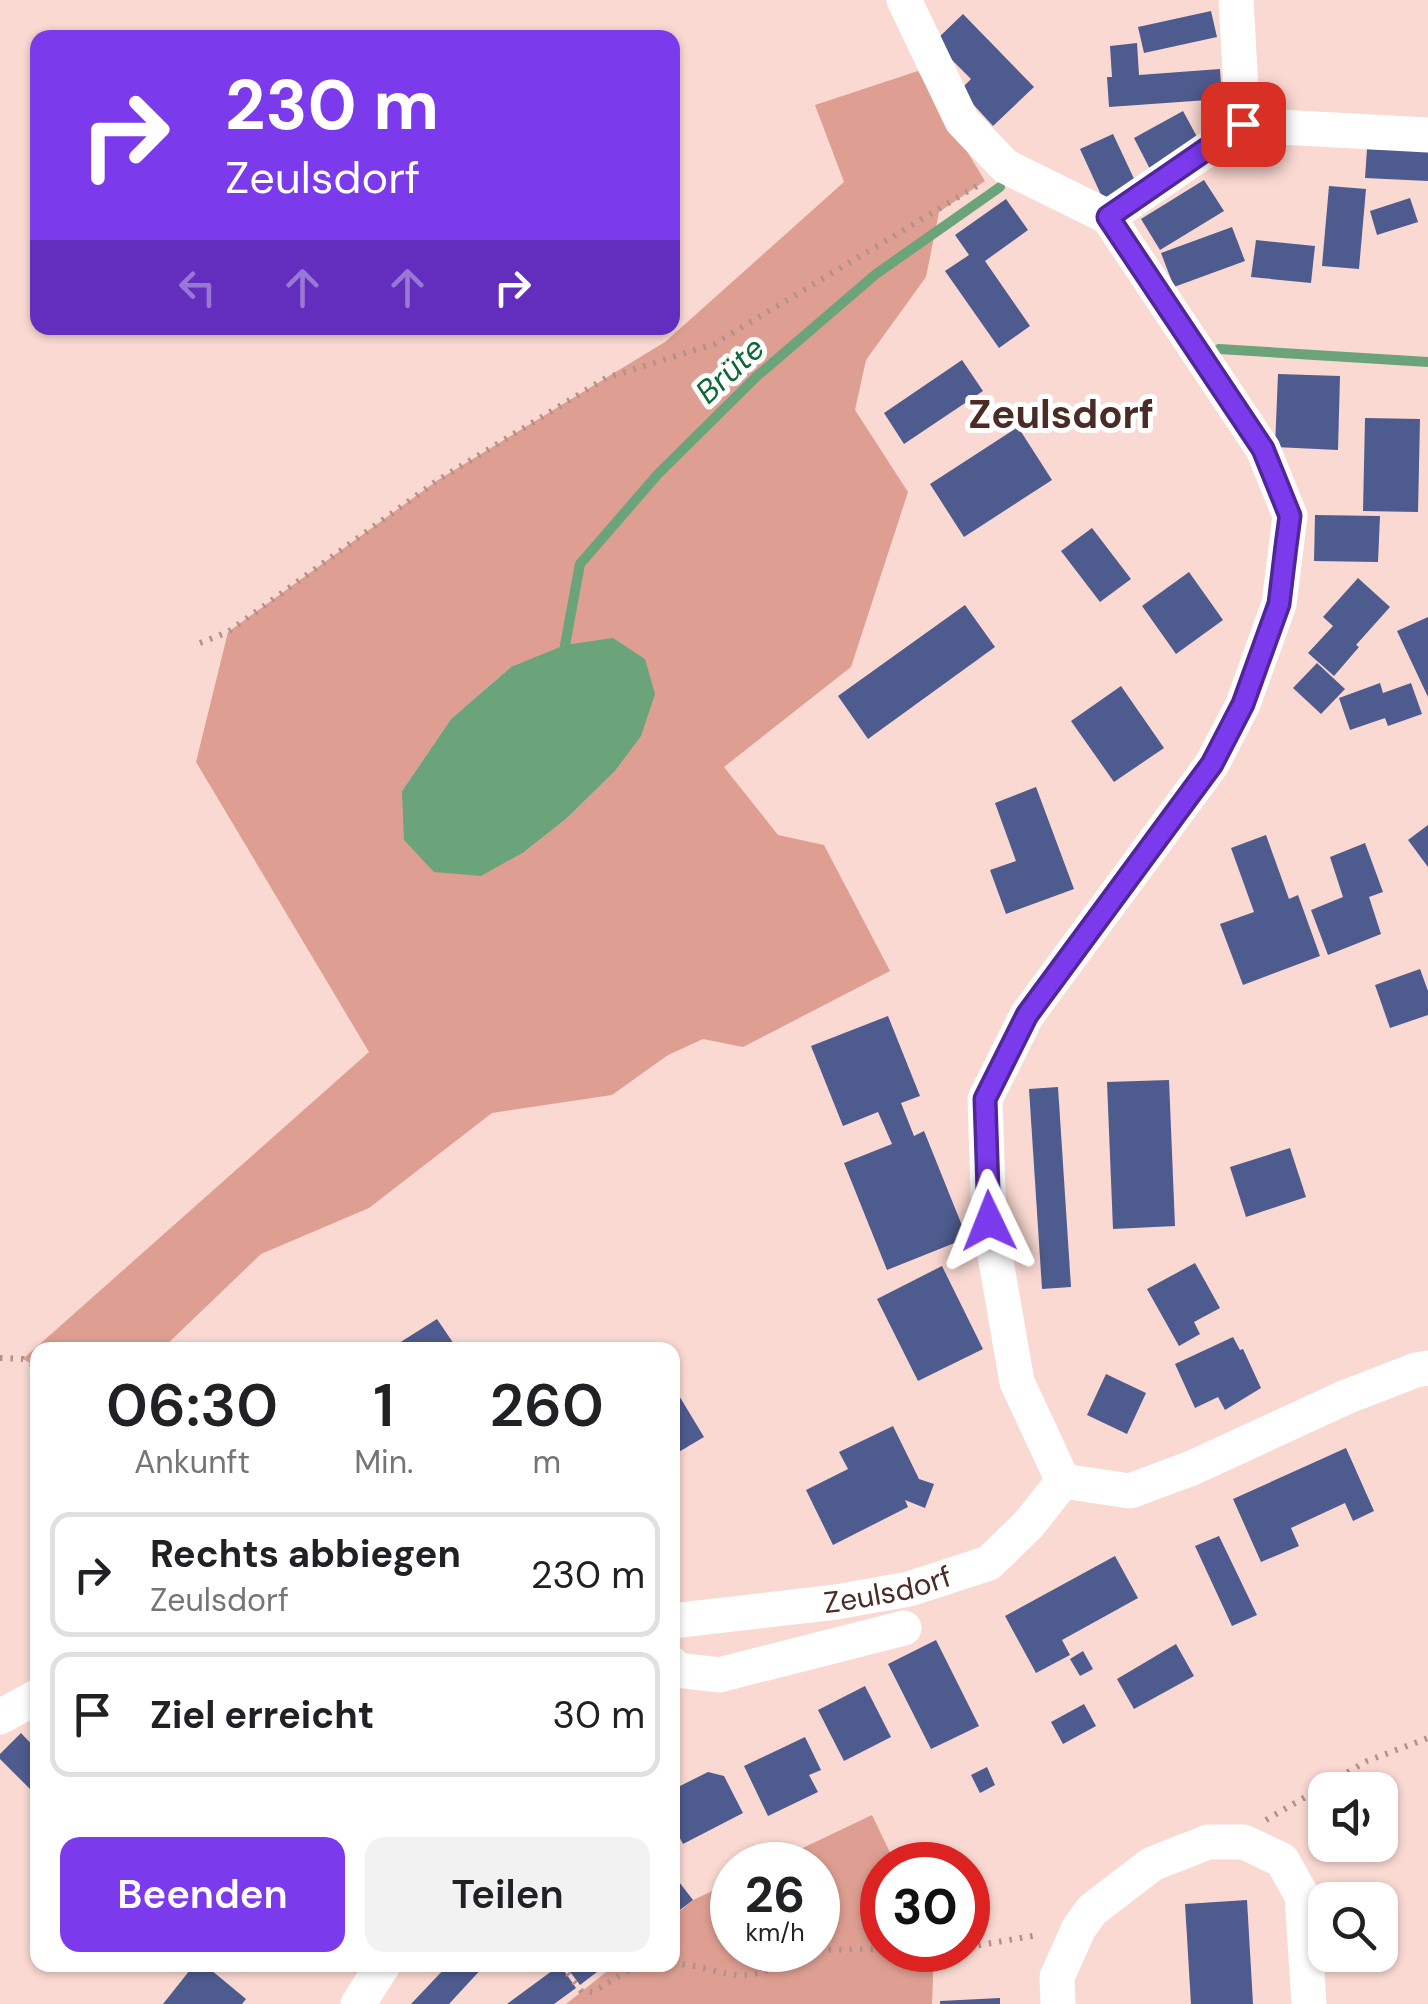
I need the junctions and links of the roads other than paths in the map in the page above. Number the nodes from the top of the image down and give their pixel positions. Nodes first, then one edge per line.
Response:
1 (904, 0) edge
2 (1236, 0) edge
3 (1243, 124) junction
4 (1428, 135) edge
5 (1108, 217) junction
6 (1428, 1368) edge
7 (1063, 1481) junction
8 (680, 1620) edge
9 (904, 1628) dead end
10 (680, 1670) edge
11 (30, 1700) edge
12 (0, 1717) edge
13 (379, 1972) edge
14 (358, 2004) edge
15 (1058, 2004) edge
16 (1309, 2004) edge

1 - 5 street
2 - 3 street
3 - 4 street
3 - 5 street
5 - 7 street
6 - 7 street
7 - 8 street, Zeulsdorf
9 - 10 street, Zeulsdorf
11 - 12 street
13 - 14 street
15 - 16 street

